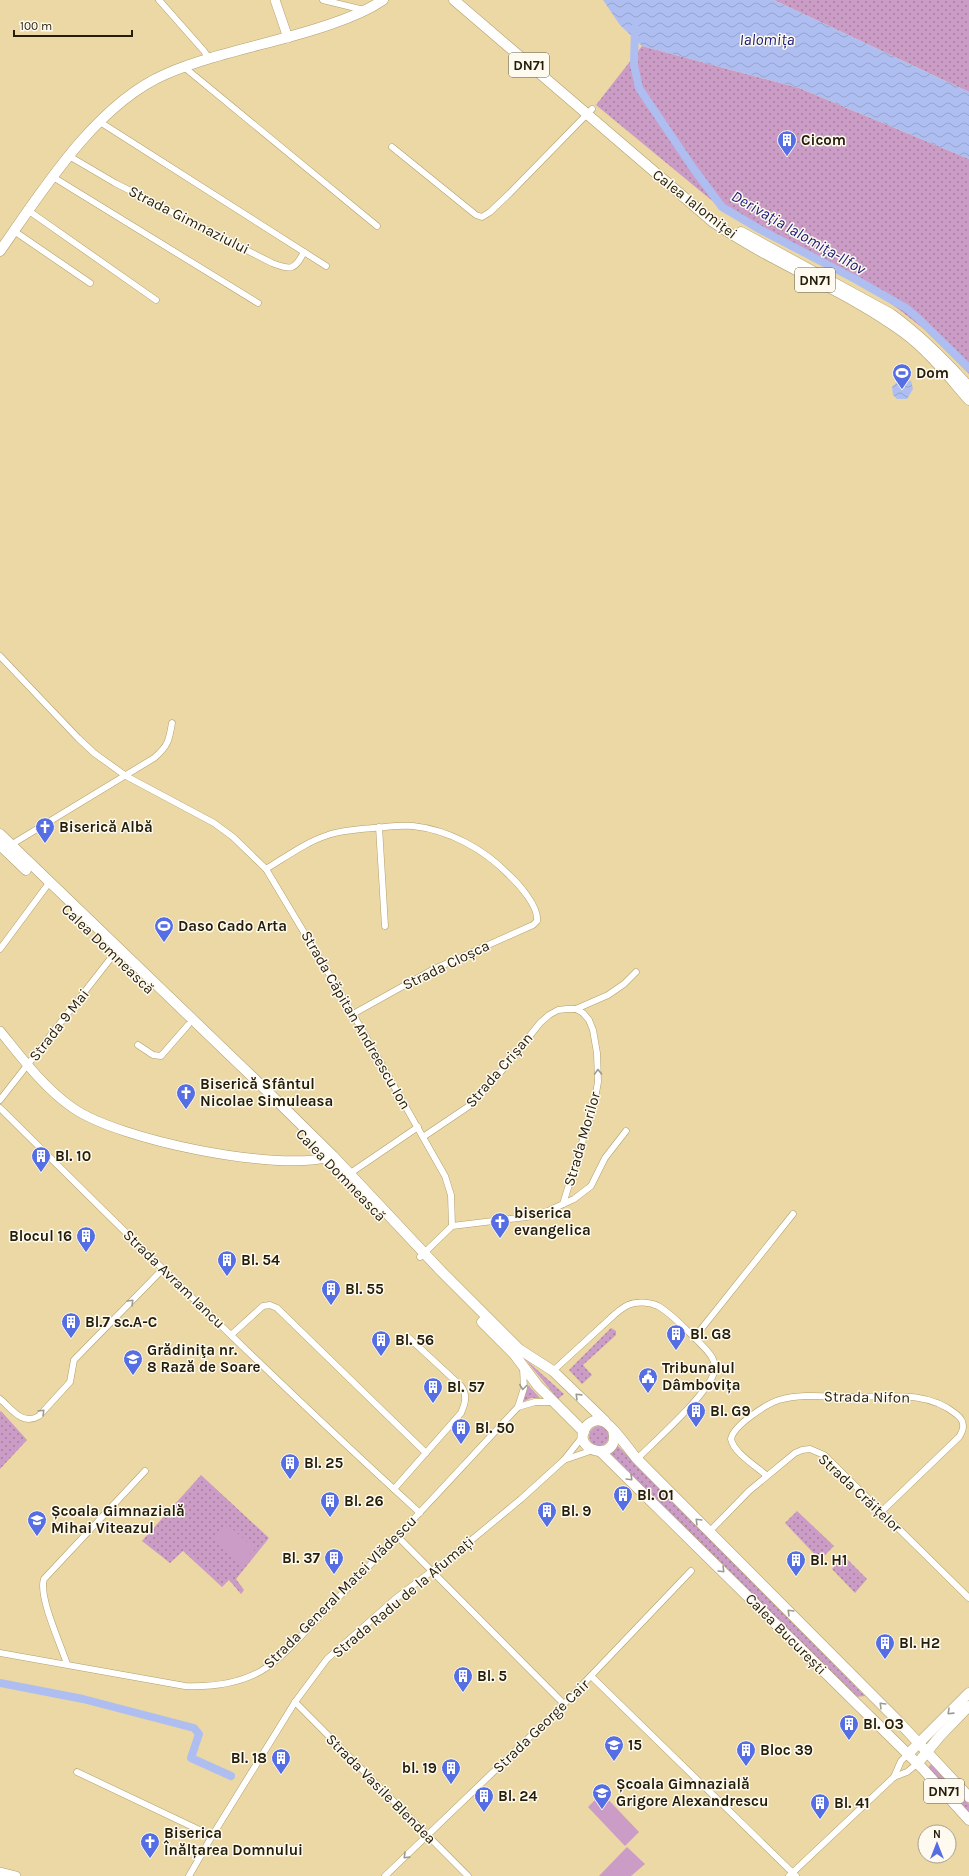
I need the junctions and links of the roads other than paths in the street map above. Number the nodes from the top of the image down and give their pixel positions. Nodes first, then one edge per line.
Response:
1 (159, 0) edge
2 (275, 0) edge
3 (323, 0) edge
4 (383, 0) edge
5 (454, 0) edge
6 (464, 0) edge
7 (365, 11) junction
8 (474, 13) junction
9 (288, 38) junction
10 (210, 60) junction
11 (184, 67) junction
12 (589, 111) junction
13 (100, 122) junction
14 (392, 147) dead end
15 (69, 156) junction
16 (53, 177) junction
17 (29, 211) junction
18 (377, 226) dead end
19 (14, 231) junction
20 (0, 251) edge
21 (304, 252) junction
22 (326, 266) dead end
23 (90, 283) dead end
24 (156, 300) dead end
25 (258, 303) dead end
26 (969, 387) edge
27 (969, 400) edge
28 (0, 656) edge
29 (172, 723) dead end
30 (126, 776) junction
31 (379, 827) junction
32 (0, 834) edge
33 (3, 846) edge
34 (266, 868) junction
35 (47, 886) junction
36 (385, 926) dead end
37 (0, 949) edge
38 (116, 952) junction
39 (636, 972) dead end
40 (576, 1009) junction
41 (353, 1014) junction
42 (188, 1025) junction
43 (0, 1031) edge
44 (138, 1045) dead end
45 (28, 1065) junction
46 (0, 1100) edge
47 (0, 1108) edge
48 (418, 1127) junction
49 (626, 1130) dead end
50 (423, 1138) junction
51 (329, 1157) junction
52 (349, 1174) junction
53 (563, 1204) junction
54 (793, 1214) dead end
55 (452, 1226) junction
56 (422, 1255) junction
57 (163, 1269) junction
58 (231, 1336) junction
59 (408, 1337) dead end
60 (694, 1338) junction
61 (522, 1366) junction
62 (553, 1371) junction
63 (0, 1398) edge
64 (553, 1402) junction
65 (518, 1406) junction
66 (604, 1421) junction
67 (614, 1430) junction
68 (583, 1434) junction
69 (597, 1451) junction
70 (426, 1454) junction
71 (637, 1459) junction
72 (564, 1460) junction
73 (145, 1471) dead end
74 (766, 1476) junction
75 (394, 1489) junction
76 (881, 1512) junction
77 (420, 1513) junction
78 (709, 1532) junction
79 (398, 1537) junction
80 (432, 1571) junction
81 (691, 1571) dead end
82 (969, 1598) edge
83 (0, 1653) edge
84 (67, 1664) junction
85 (592, 1676) junction
86 (969, 1693) edge
87 (295, 1702) junction
88 (564, 1704) junction
89 (969, 1706) edge
90 (918, 1743) junction
91 (927, 1752) junction
92 (908, 1754) junction
93 (917, 1764) junction
94 (77, 1772) dead end
95 (894, 1777) junction
96 (969, 1797) edge
97 (969, 1820) edge
98 (212, 1836) junction
99 (427, 1836) junction
100 (0, 1872) edge
101 (793, 1875) edge
102 (16, 1876) edge
103 (189, 1876) edge
104 (385, 1876) edge
105 (468, 1876) edge

1 - 10 street
2 - 9 street
3 - 7 street
4 - 7 main road
5 - 8 main road, Calea Ialomiței
6 - 8 main road, Calea Ialomiței
7 - 9 main road
8 - 12 main road, Calea Ialomiței / DN71
9 - 10 main road
10 - 11 main road
11 - 13 main road
11 - 18 street
12 - 14 street
12 - 26 main road, Calea Ialomiței / DN71
12 - 27 main road, Calea Ialomiței / DN71
13 - 15 main road
13 - 21 street
15 - 16 main road
15 - 21 street, Strada Gimnaziului
16 - 17 main road
16 - 25 street, Strada Gimnaziului
17 - 19 main road
17 - 24 street
19 - 20 main road
19 - 23 street
21 - 22 street
28 - 30 street, Strada Căpitan Andreescu Ion
29 - 30 street
30 - 33 street
30 - 34 street, Strada Căpitan Andreescu Ion
31 - 34 street
31 - 36 street
31 - 41 street, Strada Cloșca
32 - 33 main road, Calea Domnească
33 - 35 main road, Calea Domnească
34 - 41 street, Strada Căpitan Andreescu Ion
35 - 37 street
35 - 38 main road, Calea Domnească
38 - 42 main road, Calea Domnească
38 - 45 street, Strada 9 Mai
38 - 51 main road, Calea Domnească
39 - 40 street, Strada Crișan
40 - 50 street, Strada Crișan
53 -> 40 street, Strada Morilor
41 - 48 street, Strada Căpitan Andreescu Ion
42 - 44 street
42 - 51 main road, Calea Domnească
43 - 45 street
45 - 46 street, Strada 9 Mai
45 - 51 street
47 - 57 street, Strada Avram Iancu
48 - 50 street, Strada Căpitan Andreescu Ion
48 - 52 street
49 - 53 street
50 - 55 street, Strada Căpitan Andreescu Ion
51 - 52 main road, Calea Domnească
51 - 56 main road, Calea Domnească
52 - 56 main road, Calea Domnească
53 - 55 street
54 - 60 street
55 - 56 street
56 - 61 main road, Calea Domnească
56 - 62 main road, Calea Domnească
57 - 58 street, Strada Avram Iancu
63 -> 57 street
58 - 70 street
58 - 75 street, Strada Avram Iancu
59 - 70 street
60 - 62 street
60 - 71 street
61 - 64 main road, Calea Domnească
61 -> 65 street, Strada General Matei Vlădescu
66 -> 62 main road
64 - 65 street
64 - 68 main road, Calea Domnească
65 - 77 street, Strada General Matei Vlădescu
66 - 67 main road
66 - 68 main road
67 - 69 main road
67 - 71 main road, Calea București
68 - 69 main road
68 - 72 street, Strada Radu de la Afumați
69 - 72 street, Strada Radu de la Afumați
69 -> 92 main road, Calea București
70 - 75 street
78 -> 71 main road, Calea București
72 - 80 street, Strada Radu de la Afumați
73 - 84 street
74 - 76 street, Strada Crăițelor
74 - 76 street, Strada Nifon
74 - 78 street, Strada Crăițelor
75 - 77 street, Strada Avram Iancu
76 - 82 street, Strada Crăițelor
77 - 79 street, Strada General Matei Vlădescu
90 -> 78 main road, Calea București
79 - 80 street
79 - 84 street, Strada General Matei Vlădescu
80 - 87 street, Strada Radu de la Afumați
80 - 88 street
81 - 85 street, Strada George Cair
83 - 84 street, Strada General Matei Vlădescu
85 - 88 street, Strada George Cair
85 - 101 street
86 -> 90 main road
87 - 98 street, Strada Radu de la Afumați
87 - 99 street, Strada Vasile Blendea
88 - 99 street, Strada George Cair
89 - 91 main road
90 - 91 main road, Calea București
90 - 92 main road
91 - 93 main road
91 - 96 main road, Calea București / DN71
92 - 93 main road, Calea București / DN71
92 - 95 street
93 - 95 street
93 - 97 main road, Calea București / DN71
94 - 98 street
95 - 101 street
98 - 103 street, Strada Radu de la Afumați
99 -> 104 street, Strada George Cair
99 - 105 street, Strada Vasile Blendea
100 - 102 street

